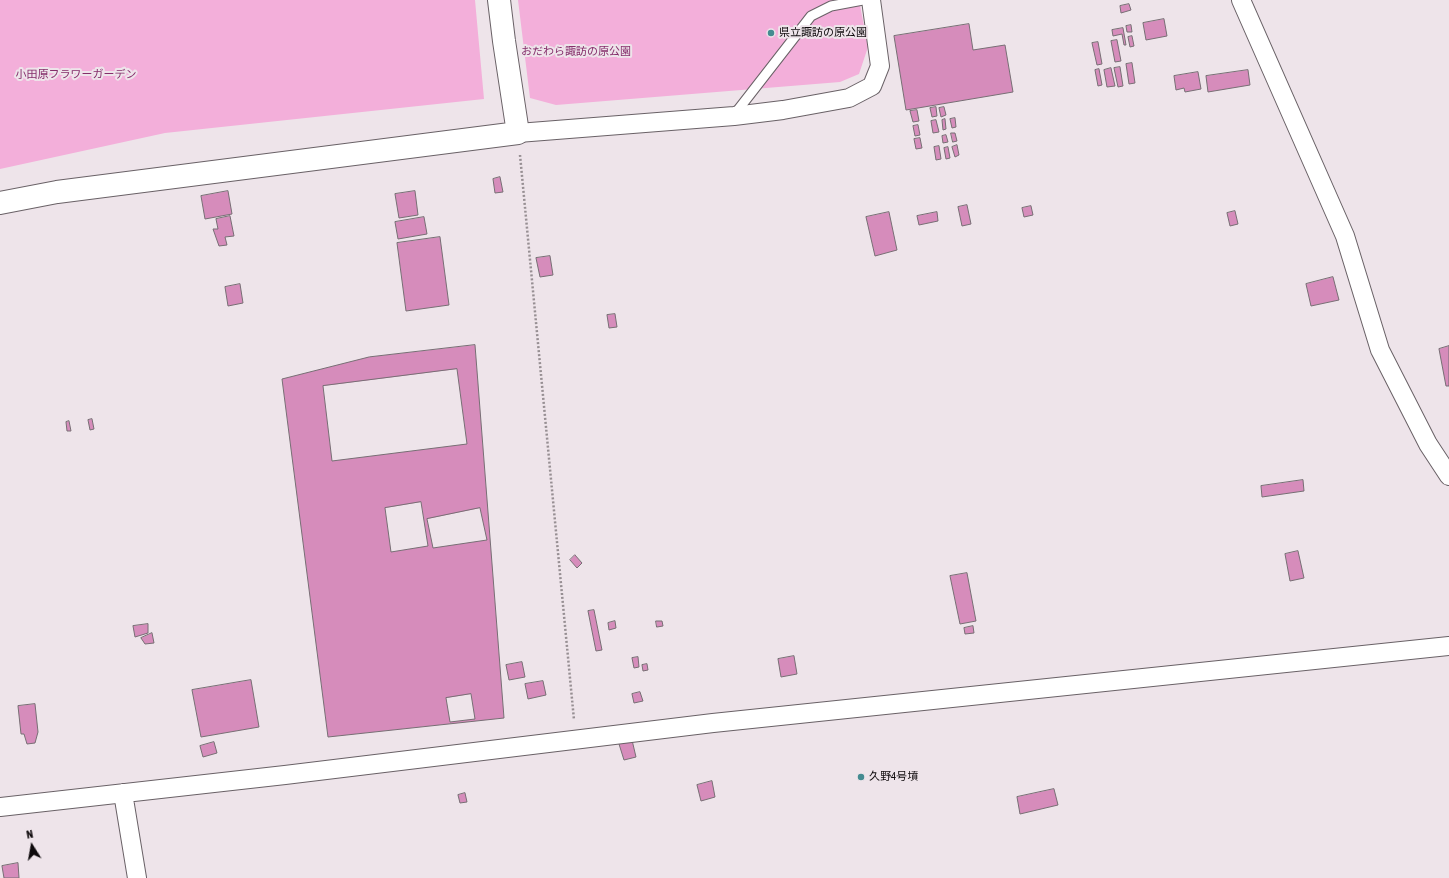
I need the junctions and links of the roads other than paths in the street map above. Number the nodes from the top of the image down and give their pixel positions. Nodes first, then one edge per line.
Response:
1 (499, 0) edge
2 (863, 0) edge
3 (871, 0) edge
4 (1241, 0) edge
5 (734, 116) junction
6 (518, 133) junction
7 (0, 203) edge
8 (1449, 476) edge
9 (1449, 646) edge
10 (123, 793) junction
11 (0, 807) edge
12 (137, 878) edge

1 - 6 street
2 - 5 lane
3 - 5 street
4 - 8 street
5 - 6 street
6 - 7 street
9 - 10 street
10 - 11 street
10 - 12 street

